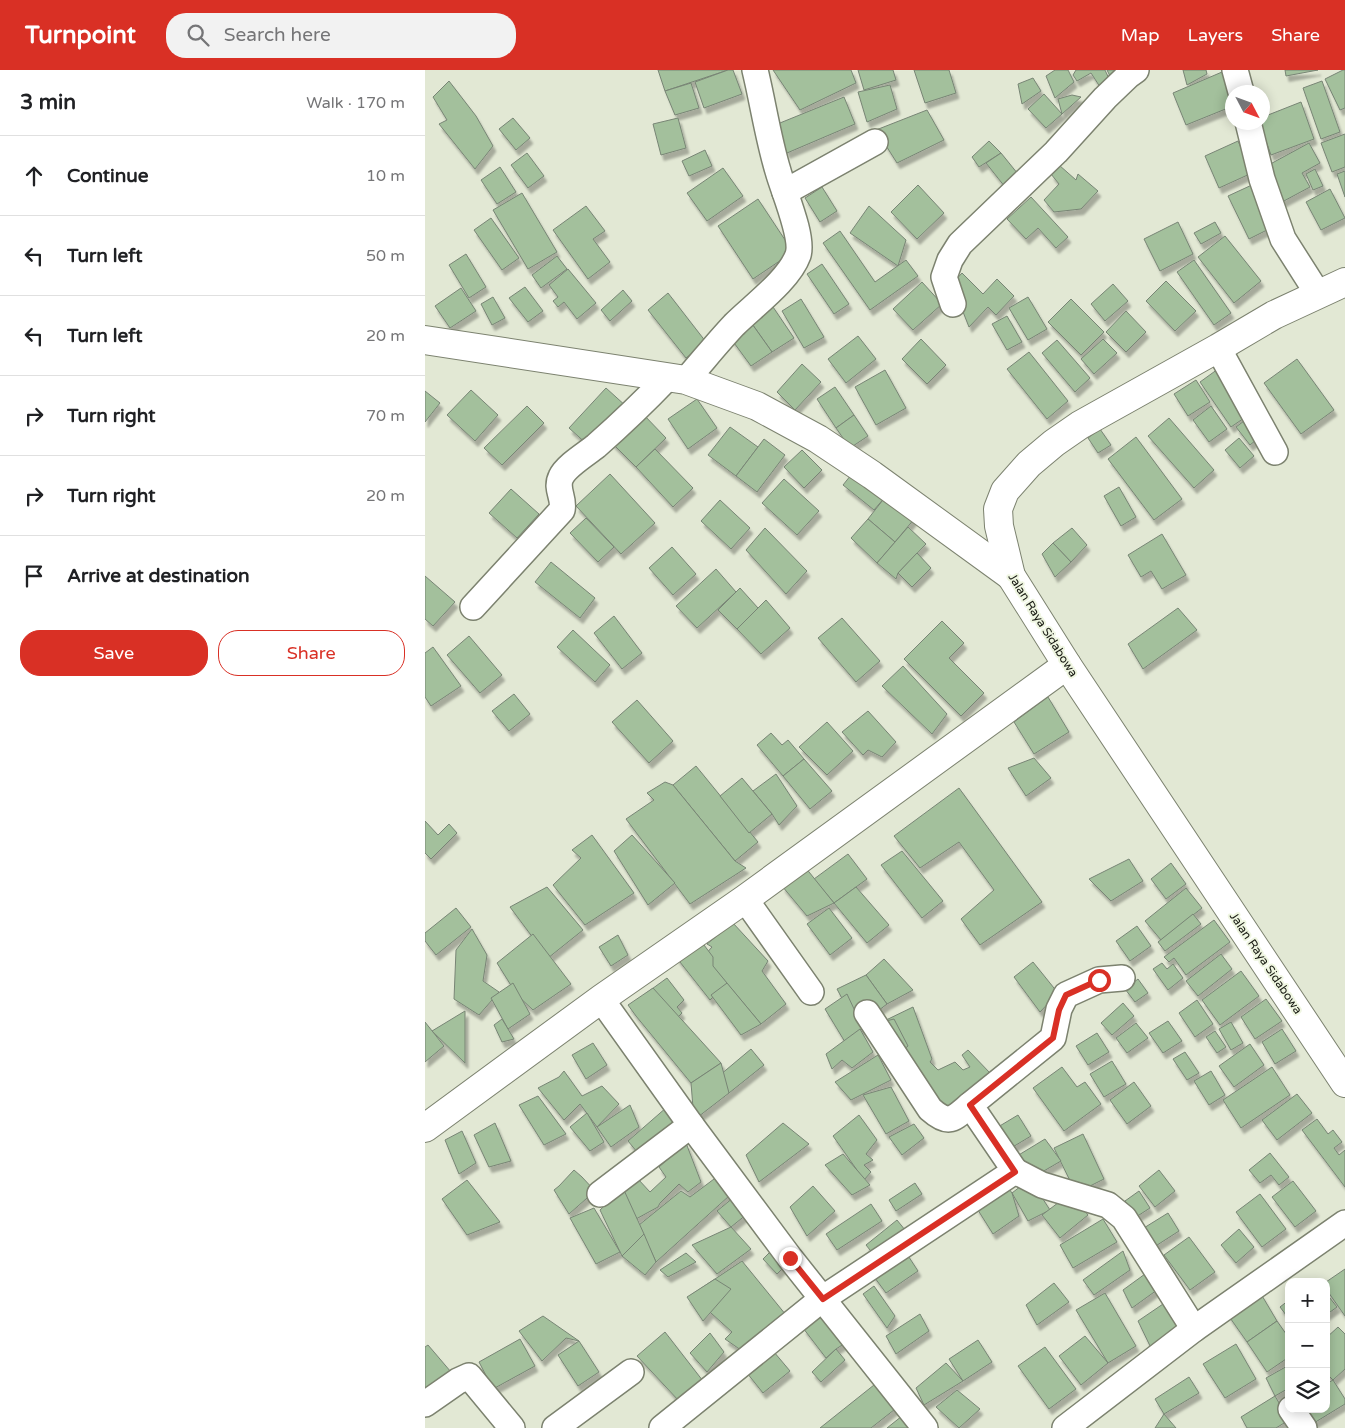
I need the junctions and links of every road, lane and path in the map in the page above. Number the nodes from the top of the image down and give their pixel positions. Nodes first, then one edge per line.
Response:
1 (755, 70) edge
2 (1136, 70) edge
3 (1235, 70) edge
4 (1239, 85) edge
5 (1250, 130) edge
6 (875, 142) dead end
7 (785, 192) junction
8 (1345, 282) edge
9 (1318, 294) junction
10 (953, 304) dead end
11 (425, 340) edge
12 (425, 346) edge
13 (474, 347) junction
14 (1218, 348) junction
15 (677, 378) junction
16 (1275, 452) dead end
17 (1011, 576) junction
18 (473, 607) dead end
19 (1067, 665) junction
20 (745, 899) junction
21 (1122, 978) dead end
22 (811, 992) dead end
23 (601, 999) junction
24 (867, 1013) dead end
25 (1345, 1083) edge
26 (970, 1105) junction
27 (691, 1124) junction
28 (425, 1128) edge
29 (1015, 1172) junction
30 (599, 1194) dead end
31 (1345, 1223) edge
32 (823, 1299) junction
33 (1194, 1329) junction
34 (631, 1372) dead end
35 (425, 1404) edge
36 (1294, 1413) edge
37 (512, 1428) edge
38 (555, 1428) edge
39 (662, 1428) edge
40 (925, 1428) edge
41 (1065, 1428) edge
42 (1303, 1428) edge

1 - 7 street
2 - 10 street
3 - 4 street
5 - 9 street
6 - 7 street
7 - 15 street
8 - 9 main road, Jalan Raya Sidabowa
9 - 14 main road, Jalan Raya Sidabowa
11 - 13 main road
12 - 13 street
13 - 15 main road
14 - 16 street
14 - 17 main road, Jalan Raya Sidabowa
15 - 17 main road
15 - 18 street
17 - 19 main road, Jalan Raya Sidabowa
19 - 20 main road
19 - 25 main road, Jalan Raya Sidabowa
20 - 22 street
20 - 23 main road
21 - 26 street
23 - 27 street
23 - 28 main road
24 - 26 street
26 - 29 street
27 - 30 street
27 - 32 street
29 - 32 street
29 - 33 street
31 - 33 street
32 - 39 street
32 - 40 street
33 - 41 street
34 - 38 street
35 - 37 street
36 - 42 street

